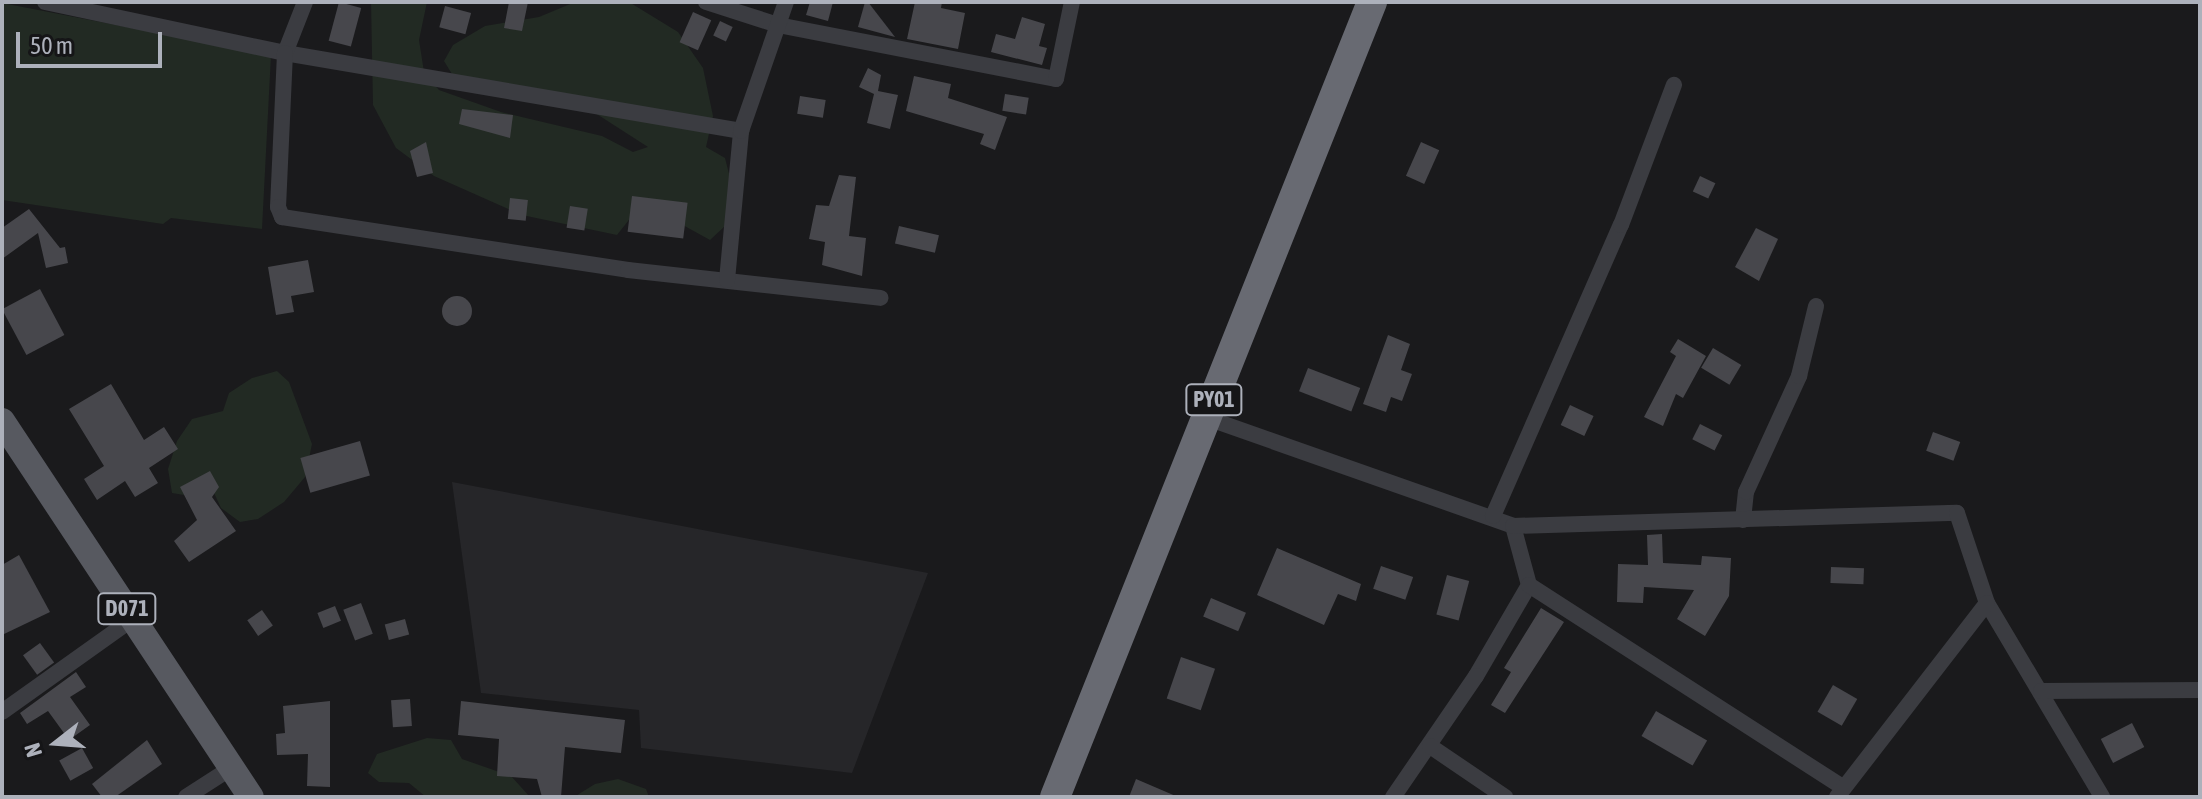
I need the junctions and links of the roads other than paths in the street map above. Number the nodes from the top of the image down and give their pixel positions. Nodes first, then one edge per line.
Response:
1 (45, 2) edge
2 (305, 2) edge
3 (706, 2) edge
4 (786, 2) edge
5 (1072, 2) edge
6 (1372, 2) edge
7 (778, 25) junction
8 (285, 53) junction
9 (1674, 85) dead end
10 (741, 131) junction
11 (727, 280) junction
12 (880, 298) dead end
13 (1816, 306) dead end
14 (1207, 418) junction
15 (2, 421) edge
16 (1493, 516) junction
17 (1743, 520) junction
18 (1513, 526) junction
19 (1529, 585) junction
20 (1987, 603) junction
21 (134, 618) junction
22 (2200, 690) edge
23 (2041, 691) junction
24 (2, 712) edge
25 (1430, 746) junction
26 (231, 768) junction
27 (1840, 792) edge
28 (186, 797) edge
29 (251, 797) edge
30 (1055, 797) edge
31 (1393, 797) edge
32 (1505, 797) edge
33 (2102, 797) edge

1 - 8 street
2 - 8 street
3 - 7 street
4 - 7 street
5 - 7 street
6 - 14 highway, PY01
7 - 10 street
8 - 10 street
8 - 11 street
9 - 16 street
10 - 11 street
11 - 12 street
13 - 17 street
14 - 16 street
14 - 30 highway, PY01
15 - 21 main road, D071
16 - 18 street
17 - 18 street
17 - 20 street
18 - 19 street
19 - 25 street
19 - 27 street
20 - 23 street
20 - 27 street
21 - 24 street
21 - 26 main road, D071
22 - 23 street
23 - 33 street
25 - 31 street
25 - 32 street
26 - 28 street
26 - 29 main road, D071

